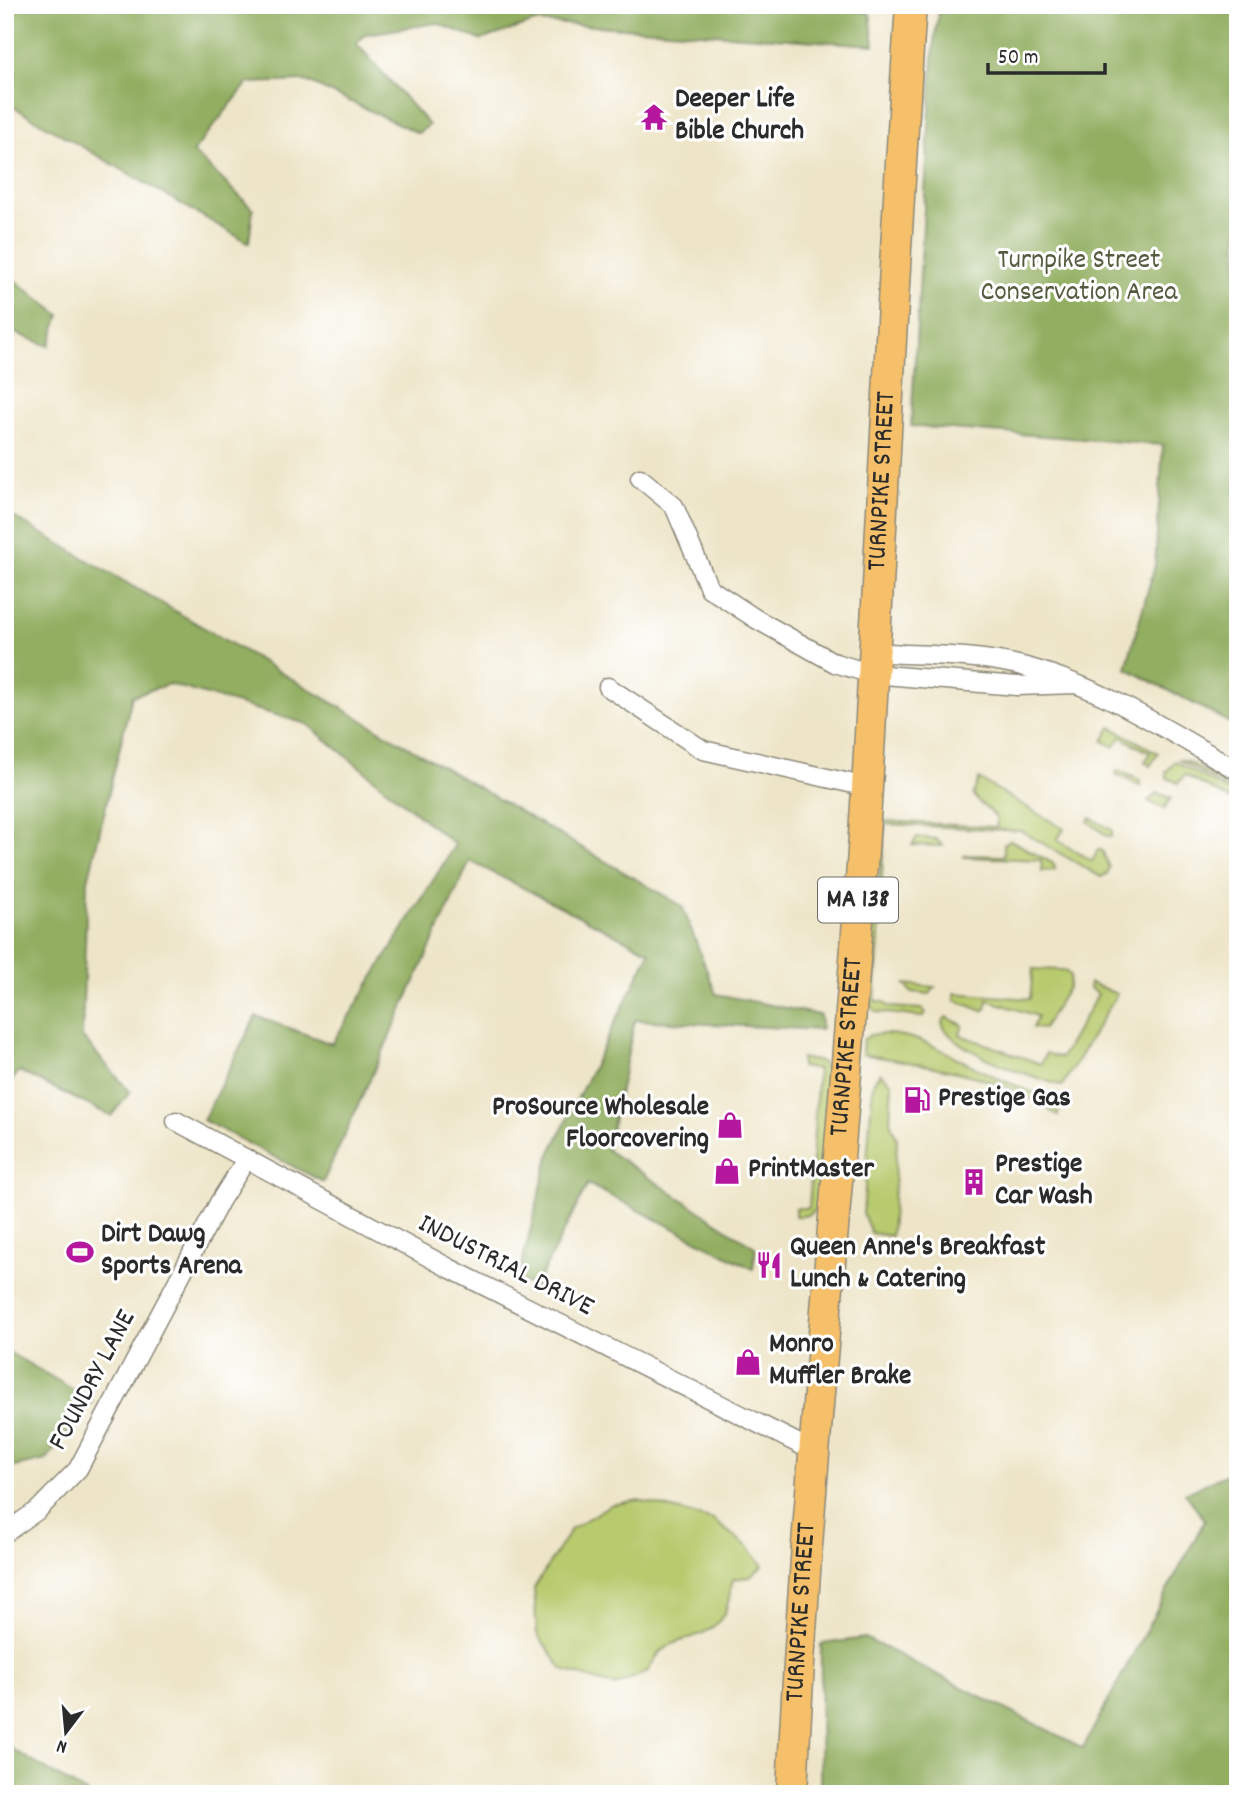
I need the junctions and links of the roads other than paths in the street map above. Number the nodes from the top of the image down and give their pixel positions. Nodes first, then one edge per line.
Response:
1 (911, 5) edge
2 (640, 478) dead end
3 (873, 663) junction
4 (608, 687) dead end
5 (1238, 771) edge
6 (867, 787) junction
7 (176, 1121) dead end
8 (246, 1160) junction
9 (815, 1452) junction
10 (5, 1533) edge
11 (792, 1794) edge

1 - 3 main road, TURNPIKE STREET / MA 138
2 - 3 street
3 - 5 street
3 - 6 main road, TURNPIKE STREET / MA 138
4 - 6 street
6 - 9 main road, TURNPIKE STREET / MA 138
7 - 8 street, INDUSTRIAL DRIVE
8 - 9 street, INDUSTRIAL DRIVE
8 - 10 street, FOUNDRY LANE
9 - 11 main road, TURNPIKE STREET / MA 138

